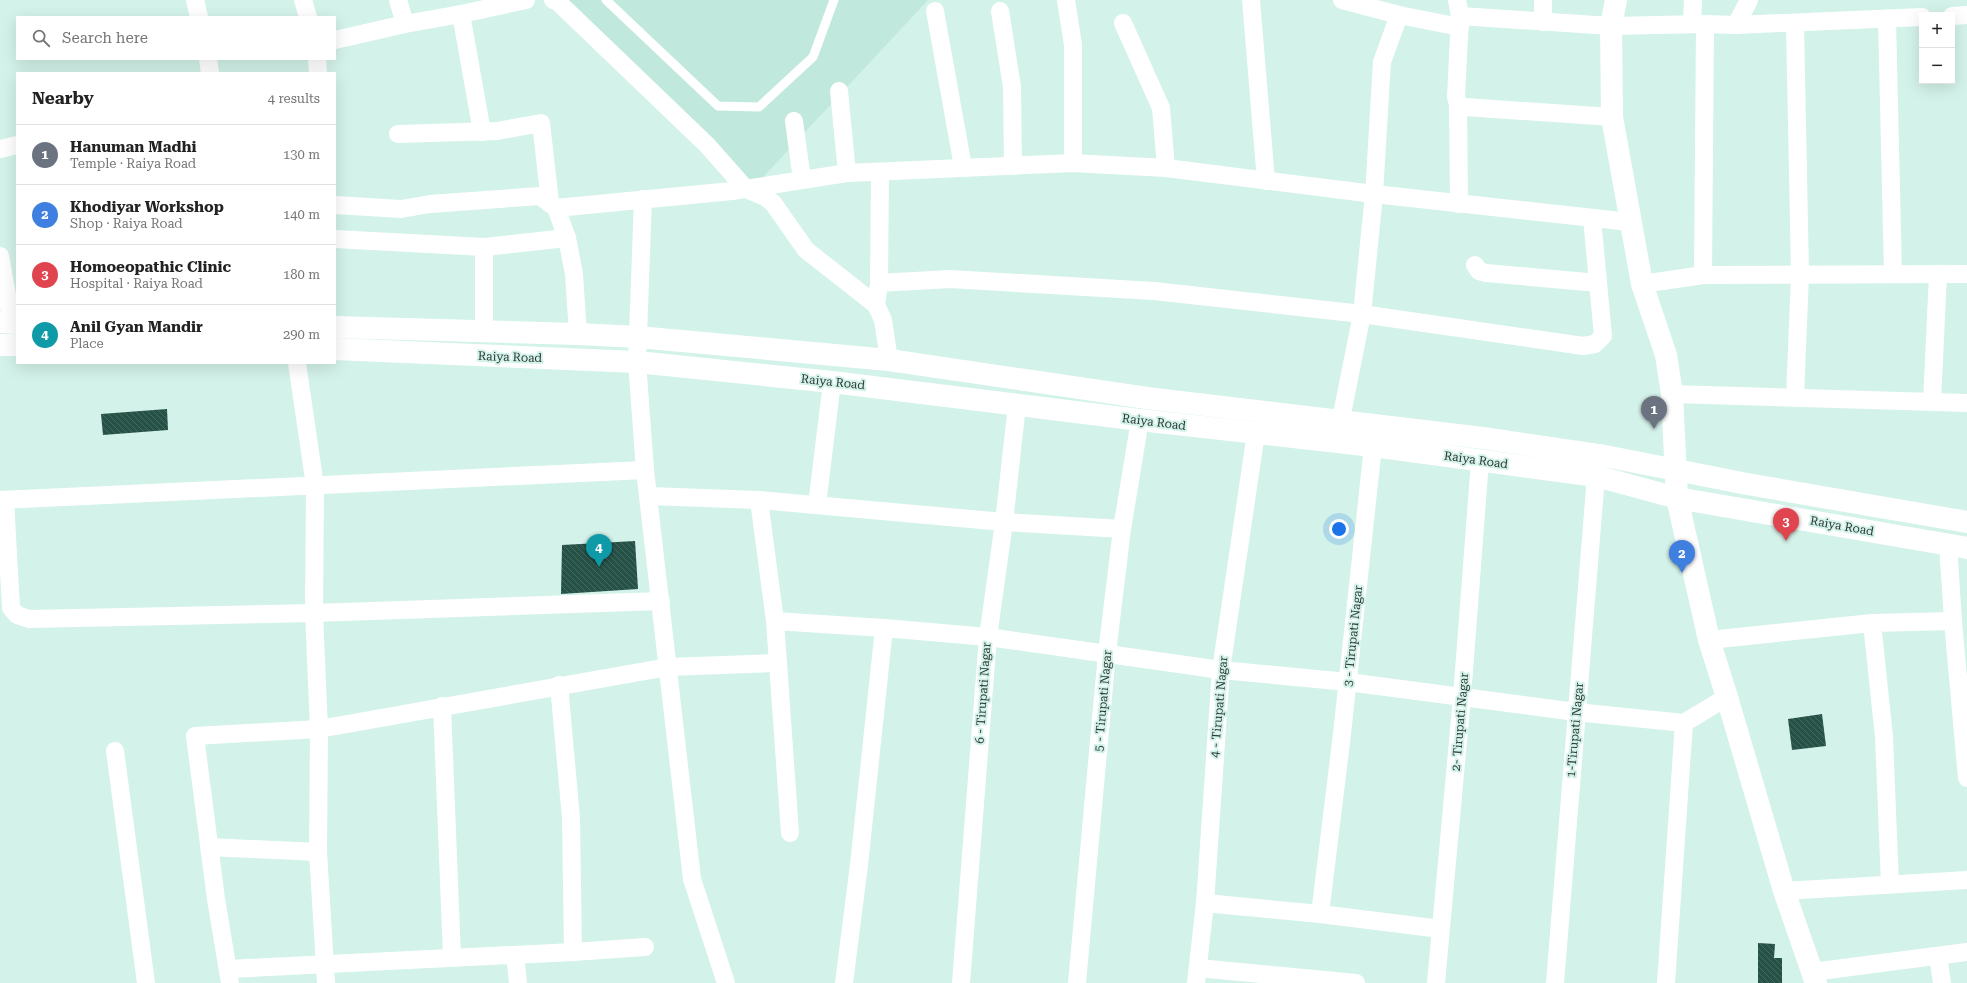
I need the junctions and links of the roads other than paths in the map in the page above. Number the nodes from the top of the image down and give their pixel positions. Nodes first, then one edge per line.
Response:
1 (195, 0) edge
2 (304, 0) edge
3 (398, 0) edge
4 (526, 0) edge
5 (553, 0) edge
6 (606, 0) edge
7 (834, 0) edge
8 (1066, 0) edge
9 (1251, 0) edge
10 (1342, 0) edge
11 (1543, 0) edge
12 (1616, 0) edge
13 (1693, 0) edge
14 (1749, 0) edge
15 (935, 11) dead end
16 (1000, 11) dead end
17 (461, 14) junction
18 (1459, 14) edge
19 (1398, 15) junction
20 (1967, 15) edge
21 (200, 16) edge
22 (308, 16) edge
23 (1955, 16) edge
24 (1919, 17) edge
25 (1887, 19) junction
26 (1543, 22) junction
27 (1123, 23) dead end
28 (1795, 23) junction
29 (405, 24) junction
30 (1698, 24) junction
31 (1736, 25) junction
32 (1611, 26) junction
33 (336, 40) edge
34 (208, 60) edge
35 (316, 60) edge
36 (210, 72) edge
37 (318, 72) edge
38 (839, 91) dead end
39 (1458, 104) junction
40 (1612, 117) junction
41 (794, 121) dead end
42 (482, 132) junction
43 (398, 134) dead end
44 (16, 145) edge
45 (0, 149) edge
46 (1073, 163) junction
47 (1013, 166) junction
48 (963, 167) junction
49 (1166, 168) junction
50 (880, 172) junction
51 (847, 174) junction
52 (802, 180) junction
53 (1266, 180) junction
54 (746, 189) junction
55 (1374, 194) junction
56 (643, 199) junction
57 (1459, 204) junction
58 (553, 205) junction
59 (336, 206) edge
60 (1592, 218) junction
61 (1630, 222) junction
62 (567, 238) junction
63 (336, 240) edge
64 (484, 247) junction
65 (0, 256) edge
66 (1475, 265) dead end
67 (1800, 274) junction
68 (1893, 274) junction
69 (1938, 274) junction
70 (1967, 274) edge
71 (1703, 275) junction
72 (879, 283) junction
73 (1598, 283) junction
74 (1642, 284) junction
75 (876, 305) junction
76 (1362, 314) junction
77 (10, 323) edge
78 (336, 326) edge
79 (484, 332) junction
80 (578, 334) junction
81 (638, 337) junction
82 (0, 345) edge
83 (16, 345) edge
84 (336, 350) edge
85 (889, 360) junction
86 (637, 362) junction
87 (297, 364) edge
88 (832, 382) junction
89 (1672, 394) junction
90 (1795, 398) junction
91 (1932, 402) junction
92 (1967, 403) edge
93 (1017, 405) junction
94 (1140, 420) junction
95 (1340, 420) junction
96 (1256, 433) junction
97 (1336, 442) junction
98 (1373, 446) junction
99 (1480, 461) junction
100 (1675, 469) junction
101 (645, 470) junction
102 (1596, 476) junction
103 (315, 486) junction
104 (649, 496) junction
105 (1676, 498) junction
106 (2, 500) edge
107 (759, 500) junction
108 (818, 505) junction
109 (1004, 522) junction
110 (1967, 522) edge
111 (1122, 529) junction
112 (1957, 546) edge
113 (661, 601) junction
114 (314, 613) junction
115 (774, 621) junction
116 (1953, 621) junction
117 (1872, 623) junction
118 (884, 628) junction
119 (988, 637) junction
120 (1709, 640) junction
121 (1107, 653) junction
122 (778, 663) junction
123 (668, 667) junction
124 (1221, 670) junction
125 (1348, 682) junction
126 (559, 685) junction
127 (1727, 696) junction
128 (1462, 697) junction
129 (442, 706) junction
130 (1576, 712) junction
131 (1684, 723) junction
132 (319, 729) junction
133 (115, 751) dead end
134 (1967, 778) edge
135 (790, 833) dead end
136 (209, 847) junction
137 (318, 852) junction
138 (1967, 880) edge
139 (1890, 884) junction
140 (1784, 891) junction
141 (1205, 903) junction
142 (1320, 914) junction
143 (1441, 929) junction
144 (645, 947) dead end
145 (573, 952) junction
146 (1967, 952) edge
147 (515, 955) junction
148 (1938, 956) junction
149 (452, 957) junction
150 (326, 974) edge
151 (1197, 975) edge
152 (229, 976) edge
153 (1814, 978) edge
154 (1297, 980) edge
155 (146, 983) edge
156 (518, 983) edge
157 (726, 983) edge
158 (844, 983) edge
159 (961, 983) edge
160 (1077, 983) edge
161 (1356, 983) edge
162 (1436, 983) edge
163 (1554, 983) edge
164 (1666, 983) edge
165 (1942, 983) edge

1 - 21 street
2 - 22 street
3 - 29 street
4 - 17 street
5 - 54 street
6 - 7 lane
8 - 46 street
9 - 53 street
10 - 19 street
11 - 26 street
12 - 32 street
13 - 30 street
14 - 31 street
15 - 48 street
16 - 47 street
17 - 29 street
17 - 42 street
18 - 19 street
18 - 26 street
18 - 39 street
19 - 55 street
20 - 23 street
24 - 25 street
25 - 28 street
25 - 68 street
26 - 32 street
27 - 49 street
28 - 31 street
28 - 67 street
29 - 33 street
30 - 31 street
30 - 32 street
30 - 71 street
32 - 40 street
34 - 36 street
35 - 37 street
38 - 51 street
39 - 40 street
39 - 57 street
40 - 61 street
41 - 52 street
42 - 43 street
42 - 58 street
44 - 45 street
46 - 47 street
46 - 49 street
47 - 48 street
48 - 50 street
49 - 53 street
50 - 51 street
50 - 72 street
51 - 52 street
52 - 54 street
53 - 55 street
54 - 56 street
54 - 75 street
55 - 57 street
55 - 76 street
56 - 58 street
56 - 81 street
57 - 60 street
58 - 59 street
58 - 62 street
60 - 61 street
60 - 73 street
61 - 74 street
62 - 64 street
62 - 80 street
63 - 64 street
64 - 79 street
65 - 77 street
66 - 73 street
67 - 68 street
67 - 71 street
67 - 90 street
68 - 69 street
69 - 70 street
69 - 91 street
71 - 74 street
72 - 75 street
72 - 76 street
73 - 76 street
74 - 89 street
75 - 85 street
76 - 95 street
78 - 79 street, Raiya Road
79 - 80 street, Raiya Road
80 - 81 street, Raiya Road
81 - 85 street, Raiya Road
81 - 86 street
82 - 83 street
84 - 86 street, Raiya Road
85 - 95 street, Raiya Road
86 - 88 street, Raiya Road
86 - 101 street
87 - 103 street
88 - 93 street, Raiya Road
88 - 108 street
89 - 90 street
89 - 100 street
90 - 91 street
91 - 92 street
93 - 94 street, Raiya Road
93 - 109 street, 6 - Tirupati Nagar
94 - 96 street, Raiya Road
94 - 111 street, 5 - Tirupati Nagar
95 - 97 street
95 - 100 street, Raiya Road
96 - 97 street, Raiya Road
96 - 124 street, 4 - Tirupati Nagar
97 - 98 street, Raiya Road
98 - 99 street, Raiya Road
98 - 125 street, 3 - Tirupati Nagar
99 - 102 street, Raiya Road
99 - 128 street, 2- Tirupati Nagar
100 - 105 street
100 - 110 street, Raiya Road
101 - 103 street
101 - 104 street
102 - 105 street, Raiya Road
102 - 130 street, 1-Tirupati Nagar
103 - 106 street
103 - 114 street
104 - 107 street
104 - 113 street
105 - 112 street, Raiya Road
105 - 120 street
106 - 114 street
107 - 108 street
107 - 115 street
108 - 109 street
109 - 111 street
109 - 119 street, 6 - Tirupati Nagar
111 - 121 street, 5 - Tirupati Nagar
112 - 116 street
113 - 114 street
113 - 123 street
114 - 132 street
115 - 118 street
115 - 122 street
116 - 117 street
116 - 134 street
117 - 120 street
117 - 139 street
118 - 119 street
118 - 158 street
119 - 121 street
119 - 159 street, 6 - Tirupati Nagar
120 - 127 street
121 - 124 street
121 - 160 street, 5 - Tirupati Nagar
122 - 123 street
122 - 135 street
123 - 126 street
123 - 157 street
124 - 125 street
124 - 141 street, 4 - Tirupati Nagar
125 - 128 street
125 - 142 street, 3 - Tirupati Nagar
126 - 129 street
126 - 145 street
127 - 131 street
127 - 140 street
128 - 130 street
128 - 143 street, 2- Tirupati Nagar
129 - 132 street
129 - 149 street
130 - 131 street
130 - 163 street, 1-Tirupati Nagar
131 - 164 street
132 - 136 street
132 - 137 street
133 - 155 street
136 - 137 street
136 - 152 street
137 - 150 street
138 - 139 street
139 - 140 street
140 - 153 street
141 - 142 street
141 - 151 street, 4 - Tirupati Nagar
142 - 143 street
143 - 162 street, 2- Tirupati Nagar
144 - 145 street
145 - 147 street
146 - 148 street
147 - 149 street
147 - 156 street
148 - 153 street
148 - 165 street
149 - 150 street
150 - 152 street
151 - 154 street
154 - 161 street

